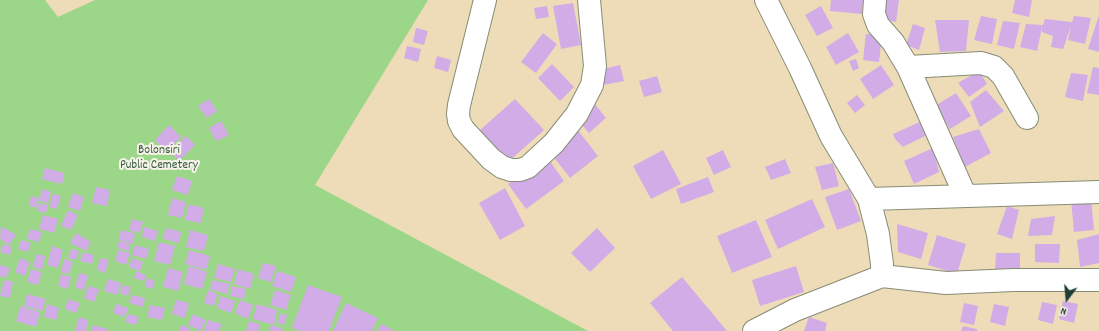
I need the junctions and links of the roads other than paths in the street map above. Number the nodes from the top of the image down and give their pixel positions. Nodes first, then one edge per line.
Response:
1 (485, 0) edge
2 (589, 0) edge
3 (766, 0) edge
4 (875, 0) edge
5 (908, 67) junction
6 (1027, 118) dead end
7 (1099, 192) edge
8 (965, 196) junction
9 (869, 198) junction
10 (882, 276) junction
11 (1099, 280) edge
12 (754, 331) edge

1 - 2 street
3 - 9 street
4 - 5 street
5 - 6 street
5 - 8 street
7 - 8 street
8 - 9 street
9 - 10 street
10 - 11 street
10 - 12 street

